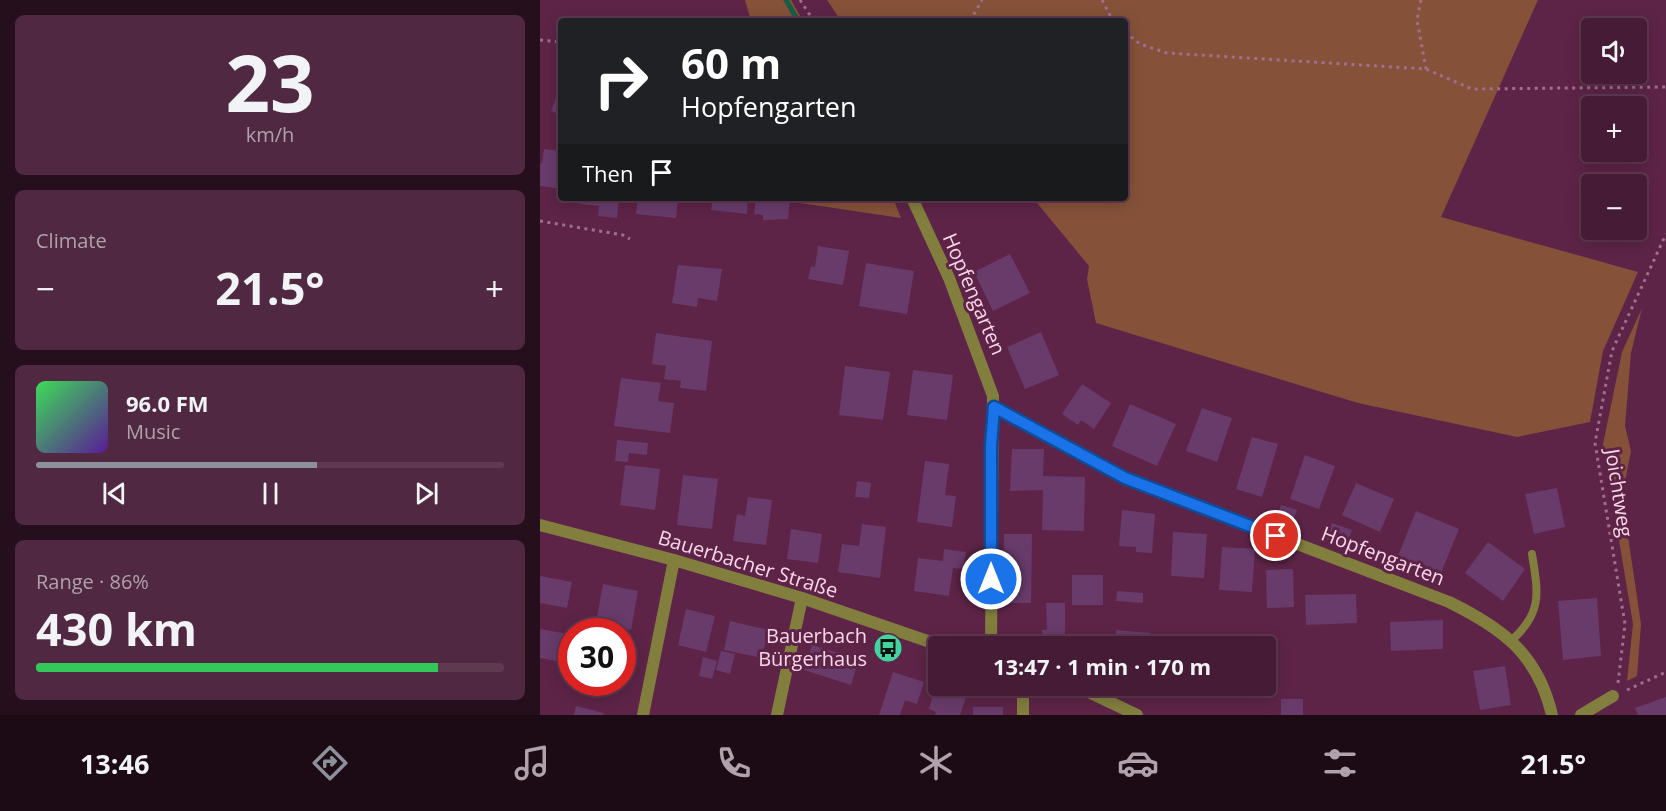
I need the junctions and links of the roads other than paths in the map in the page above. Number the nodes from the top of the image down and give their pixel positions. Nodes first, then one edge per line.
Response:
1 (913, 201) edge
2 (994, 407) junction
3 (540, 525) edge
4 (1532, 554) dead end
5 (674, 560) junction
6 (802, 598) junction
7 (991, 636) edge
8 (1512, 640) junction
9 (928, 641) edge
10 (1023, 696) edge
11 (1097, 696) edge
12 (1613, 696) road end
13 (643, 715) edge
14 (777, 715) edge
15 (1023, 715) edge
16 (1137, 715) edge
17 (1552, 715) edge
18 (1581, 715) edge

1 - 2 street, Hopfengarten
2 - 7 street, Hopfengarten
2 - 8 street, Hopfengarten
3 - 5 street, Bauerbacher Straße
4 - 8 lane
5 - 6 street, Bauerbacher Straße
5 - 13 street
6 - 9 street, Bauerbacher Straße
6 - 14 street
8 - 17 street, Hopfengarten
10 - 15 street
11 - 16 street
12 - 18 street

